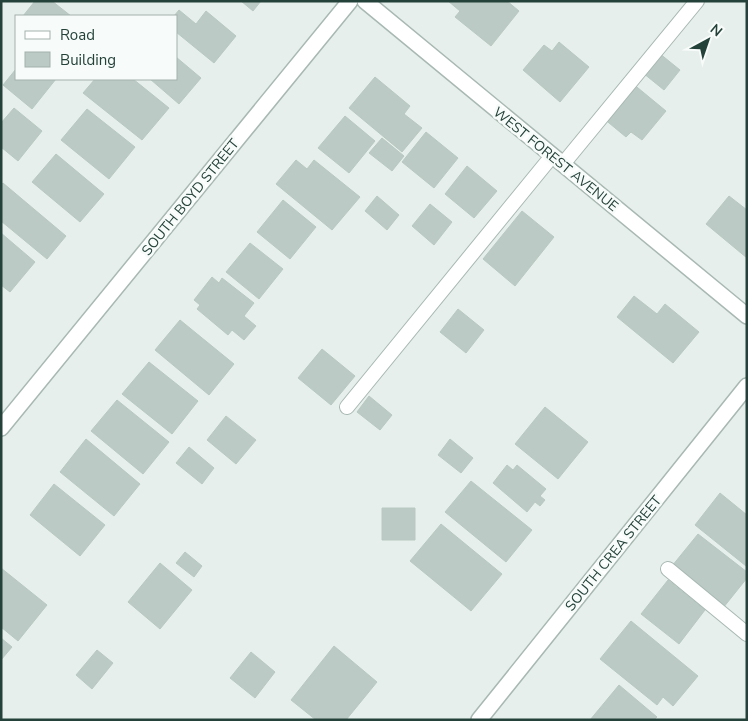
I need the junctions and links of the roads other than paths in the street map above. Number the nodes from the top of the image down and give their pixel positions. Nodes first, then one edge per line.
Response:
1 (350, 1) edge
2 (365, 1) edge
3 (696, 1) edge
4 (557, 160) junction
5 (747, 316) edge
6 (747, 386) edge
7 (347, 407) dead end
8 (1, 428) edge
9 (668, 569) dead end
10 (747, 634) edge
11 (480, 720) edge

1 - 8 street, SOUTH BOYD STREET
2 - 4 street, WEST FOREST AVENUE
3 - 4 lane
4 - 5 street, WEST FOREST AVENUE
4 - 7 lane
6 - 11 street, SOUTH CREA STREET
9 - 10 lane

